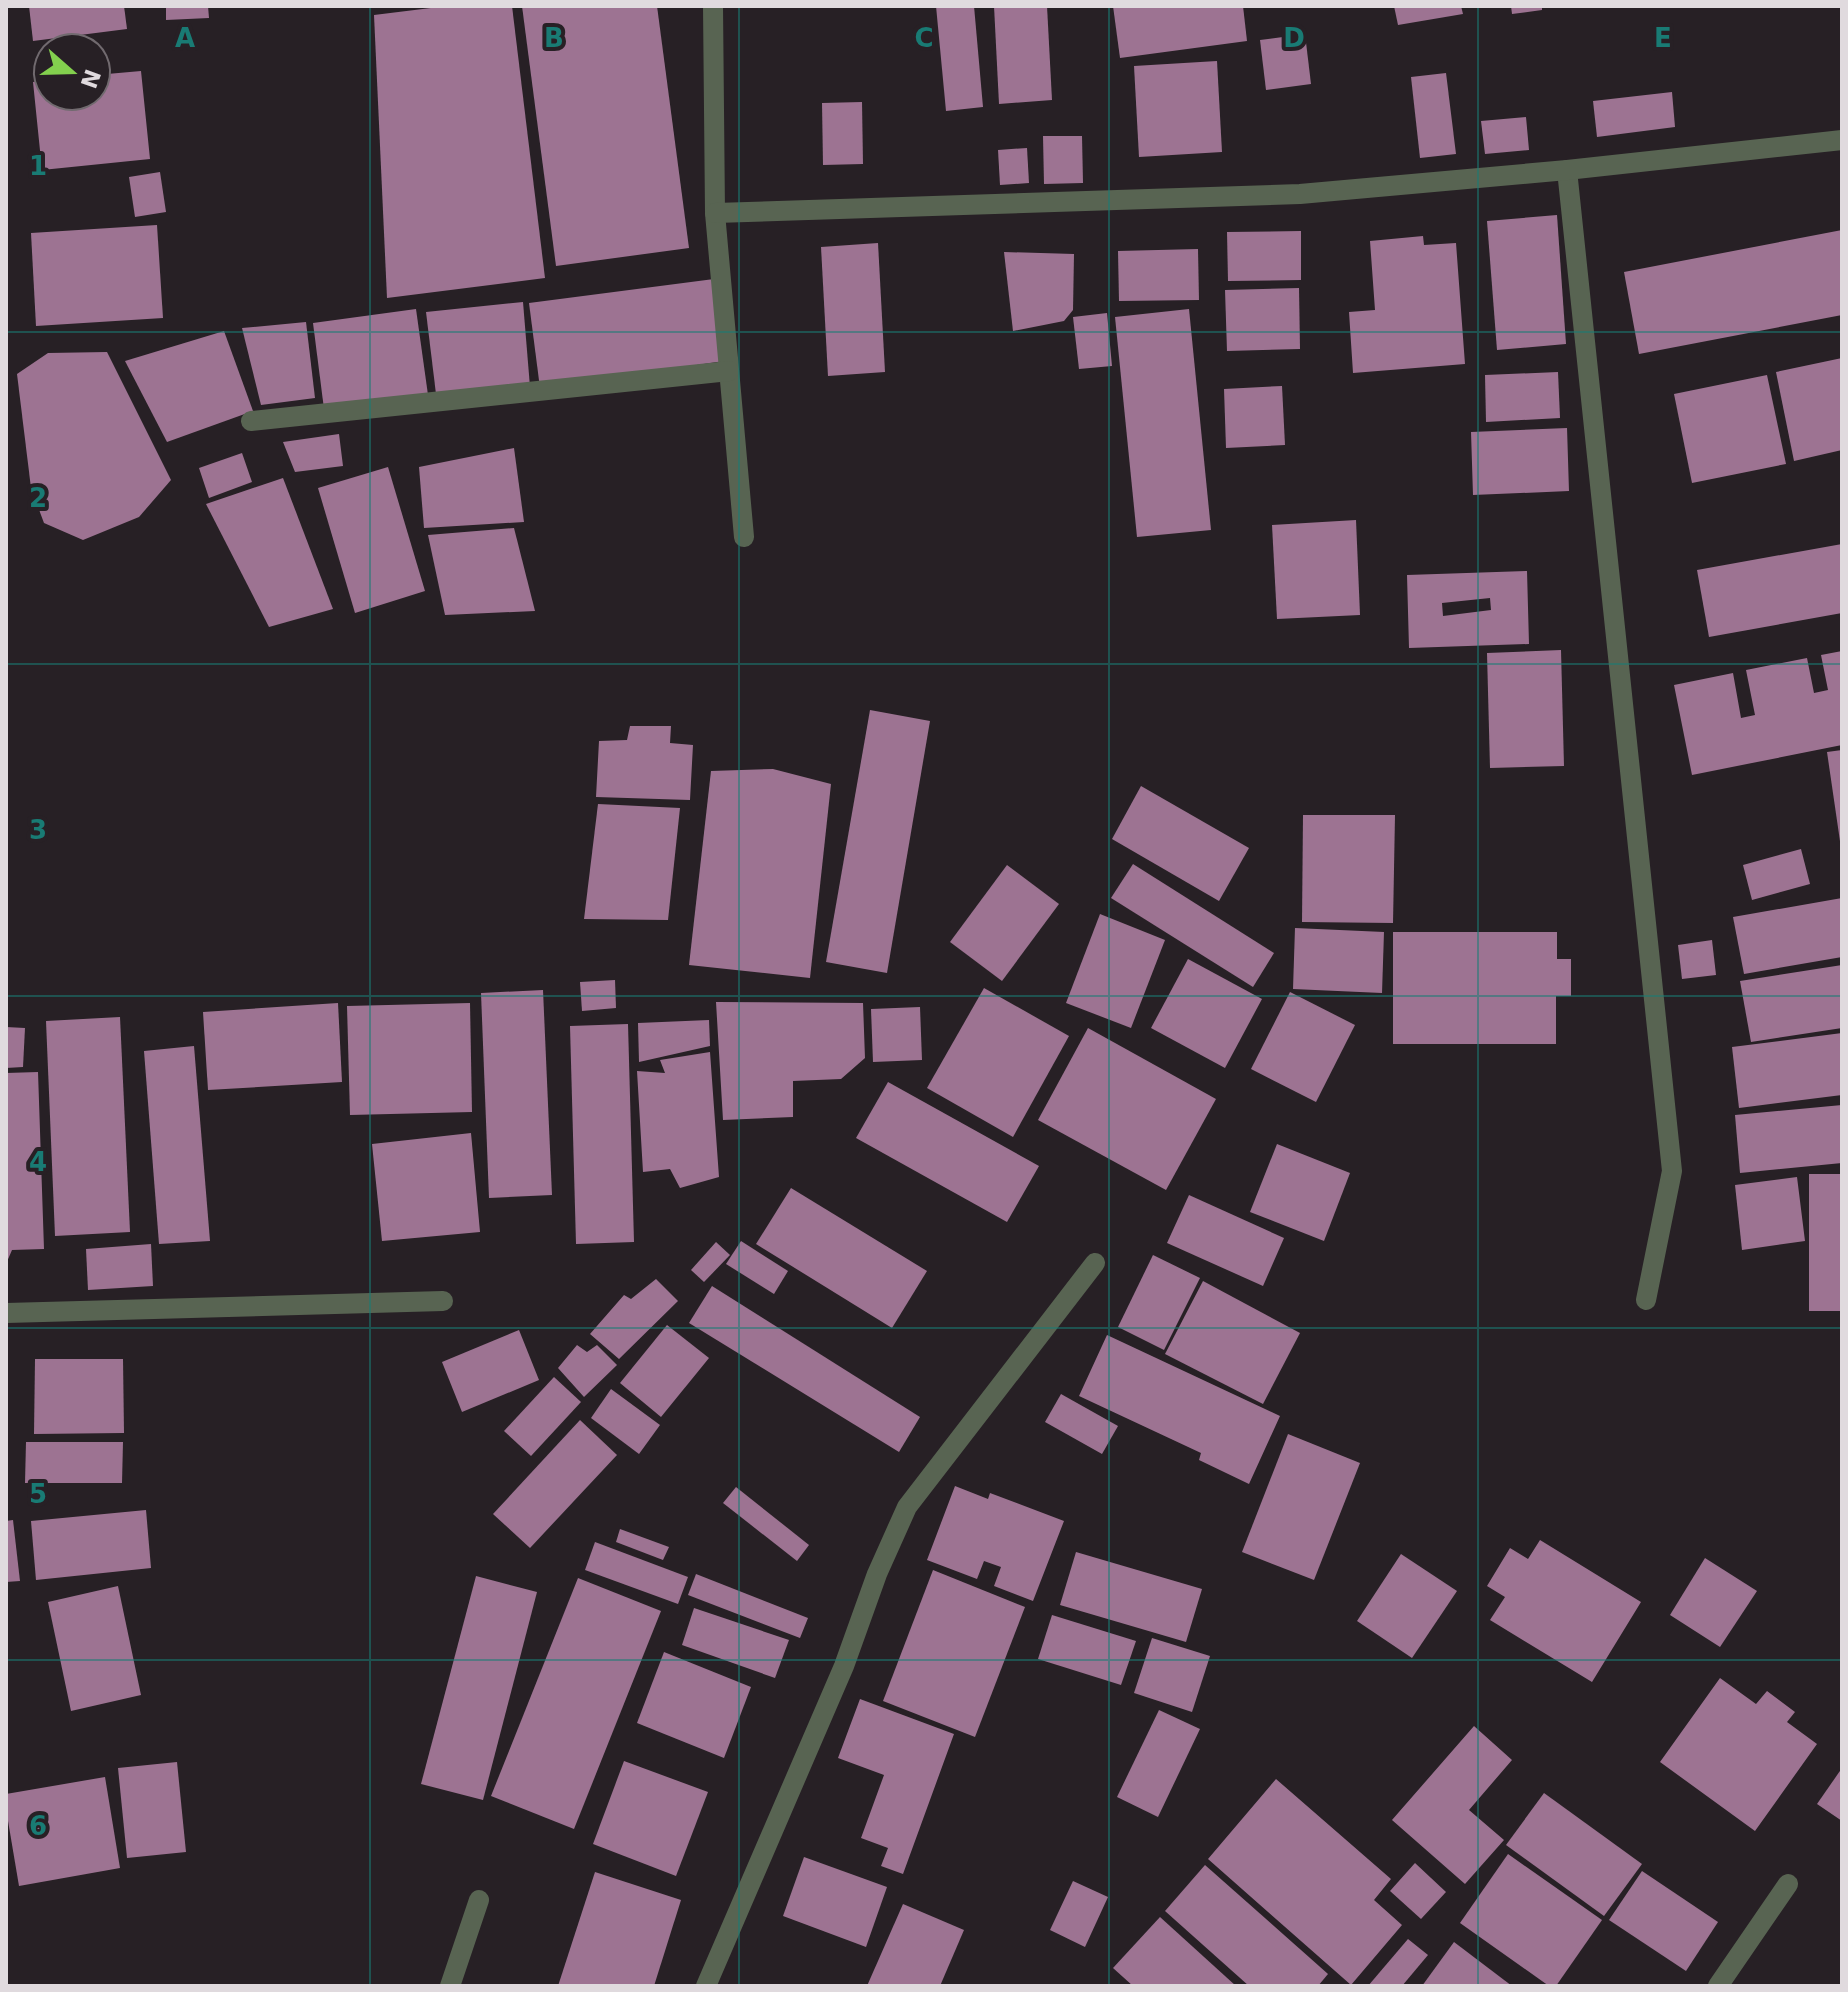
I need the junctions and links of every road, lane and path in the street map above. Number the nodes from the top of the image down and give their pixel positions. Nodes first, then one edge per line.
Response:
1 (713, 6) edge
2 (1842, 140) edge
3 (1567, 170) junction
4 (715, 213) junction
5 (729, 371) junction
6 (251, 421) dead end
7 (744, 537) dead end
8 (1095, 1263) dead end
9 (1646, 1300) dead end
10 (443, 1301) dead end
11 (6, 1313) edge
12 (1788, 1884) dead end
13 (479, 1900) dead end
14 (450, 1986) edge
15 (706, 1986) edge
16 (1718, 1986) edge

1 - 4 street
2 - 3 street
3 - 4 street
3 - 9 street
4 - 5 street
5 - 6 street
5 - 7 street
8 - 15 street
10 - 11 street
12 - 16 street
13 - 14 street

